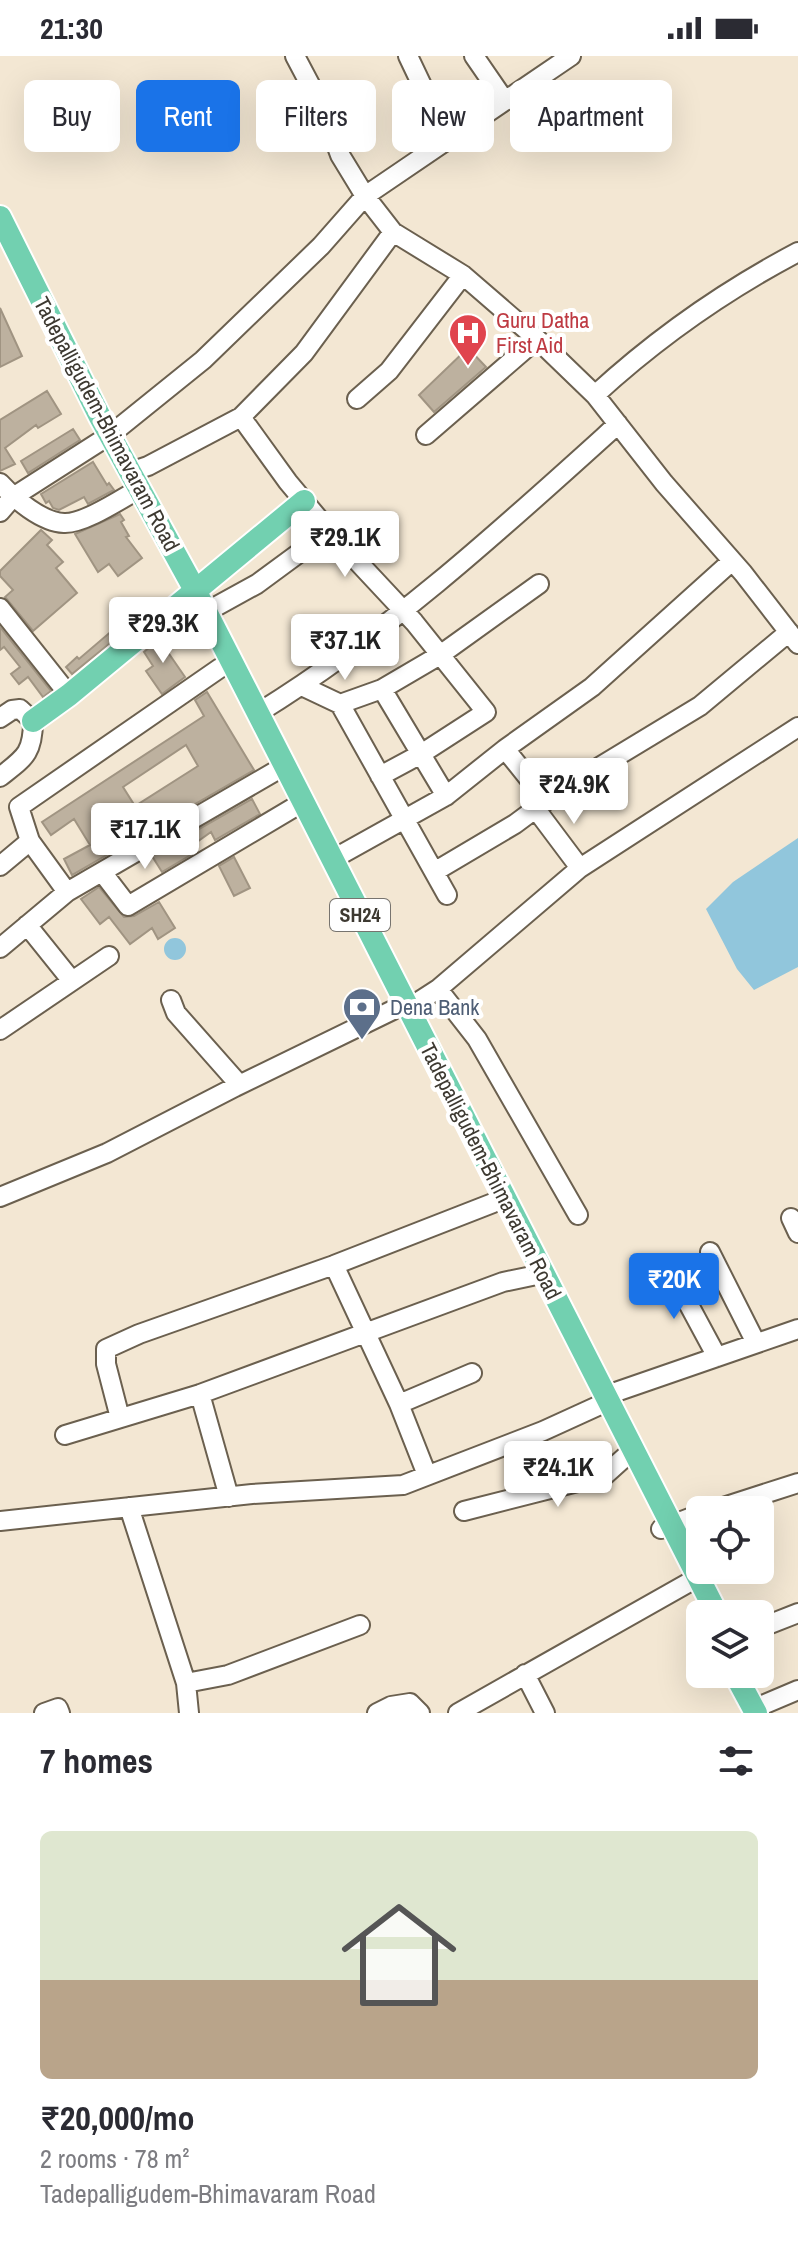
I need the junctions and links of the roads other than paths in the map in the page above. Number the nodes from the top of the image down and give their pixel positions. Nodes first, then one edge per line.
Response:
1 (295, 56) edge
2 (408, 56) edge
3 (474, 56) edge
4 (560, 59) edge
5 (419, 80) edge
6 (505, 101) junction
7 (494, 109) edge
8 (430, 152) edge
9 (365, 196) junction
10 (0, 217) edge
11 (393, 232) junction
12 (0, 245) edge
13 (798, 252) edge
14 (463, 275) junction
15 (537, 339) junction
16 (595, 395) junction
17 (357, 399) dead end
18 (241, 417) junction
19 (618, 424) junction
20 (426, 435) dead end
21 (104, 439) junction
22 (132, 485) junction
23 (6, 490) edge
24 (304, 501) junction
25 (0, 512) edge
26 (329, 531) junction
27 (732, 561) junction
28 (539, 584) dead end
29 (190, 595) junction
30 (0, 608) edge
31 (403, 611) junction
32 (209, 627) junction
33 (793, 638) edge
34 (440, 655) junction
35 (220, 668) junction
36 (302, 686) junction
37 (382, 689) junction
38 (69, 695) junction
39 (340, 704) junction
40 (258, 713) junction
41 (0, 718) edge
42 (33, 721) junction
43 (798, 727) edge
44 (505, 749) junction
45 (421, 754) junction
46 (274, 772) junction
47 (380, 776) junction
48 (0, 777) edge
49 (446, 796) junction
50 (540, 804) junction
51 (293, 808) junction
52 (404, 819) junction
53 (30, 841) junction
54 (333, 859) junction
55 (0, 866) edge
56 (580, 868) junction
57 (102, 872) junction
58 (434, 872) junction
59 (67, 892) junction
60 (447, 895) dead end
61 (27, 925) junction
62 (0, 948) edge
63 (109, 956) dead end
64 (72, 981) junction
65 (438, 989) junction
66 (171, 1000) dead end
67 (400, 1010) junction
68 (0, 1030) edge
69 (235, 1087) junction
70 (0, 1197) edge
71 (493, 1203) junction
72 (578, 1215) dead end
73 (710, 1252) dead end
74 (334, 1265) junction
75 (668, 1266) dead end
76 (532, 1276) junction
77 (798, 1329) edge
78 (366, 1334) junction
79 (756, 1343) junction
80 (717, 1357) junction
81 (472, 1373) dead end
82 (200, 1394) junction
83 (603, 1400) junction
84 (399, 1404) junction
85 (120, 1418) junction
86 (65, 1435) dead end
87 (625, 1457) junction
88 (427, 1475) junction
89 (798, 1483) edge
90 (758, 1496) edge
91 (229, 1497) junction
92 (129, 1507) junction
93 (464, 1511) dead end
94 (686, 1519) edge
95 (0, 1521) edge
96 (666, 1526) junction
97 (686, 1578) edge
98 (686, 1584) edge
99 (709, 1600) edge
100 (798, 1613) edge
101 (774, 1622) edge
102 (360, 1625) dead end
103 (525, 1674) junction
104 (186, 1683) junction
105 (746, 1688) edge
106 (755, 1688) edge
107 (798, 1690) edge
108 (764, 1710) edge
109 (44, 1713) edge
110 (60, 1713) edge
111 (189, 1713) edge
112 (377, 1713) edge
113 (420, 1713) edge
114 (458, 1713) edge
115 (545, 1713) edge

1 - 9 street
2 - 5 street
3 - 6 street
4 - 6 street
6 - 7 street
8 - 9 street
9 - 11 street
9 - 21 street
10 - 21 main road, Tadepalligudem-Bhimavaram Road / SH24
11 - 14 street
11 - 18 street
12 - 21 main road, SH24
13 - 16 street
14 - 15 street
14 - 17 street
15 - 16 street
15 - 20 street
16 - 19 street
18 - 22 street
18 - 24 street
19 - 27 street
19 - 31 street
21 - 22 main road, SH24
21 - 23 street
22 - 23 street
22 - 29 main road, Tadepalligudem-Bhimavaram Road / SH24
23 - 25 street
24 - 26 street
24 - 29 main road
26 - 31 street
26 - 32 street
27 - 33 street
27 - 44 street
28 - 34 street
29 - 32 main road, Tadepalligudem-Bhimavaram Road / SH24
29 - 38 main road
30 - 38 street
31 - 34 street
31 - 36 street
32 - 35 main road, SH24
32 - 40 main road, Tadepalligudem-Bhimavaram Road / SH24
33 - 50 street
34 - 37 street
34 - 45 street
35 - 46 main road, SH24
35 - 53 street
36 - 39 street
36 - 40 street
37 - 39 street
37 - 45 street
38 - 42 main road
39 - 47 street
40 - 54 main road, Tadepalligudem-Bhimavaram Road / SH24
41 - 42 street
42 - 48 street
43 - 56 street
44 - 49 street
44 - 50 street
45 - 47 street
45 - 49 street
46 - 51 main road, SH24
46 - 57 street
47 - 52 street
49 - 52 street
50 - 56 street
50 - 58 street
51 - 57 street
51 - 67 main road, SH24
52 - 54 street
52 - 58 street
53 - 55 street
53 - 59 street
54 - 67 main road, Tadepalligudem-Bhimavaram Road / SH24
56 - 65 street
57 - 59 street
58 - 60 street
59 - 61 street
61 - 62 street
61 - 64 street
63 - 64 street
64 - 68 street
65 - 67 street
65 - 72 street
66 - 69 street
67 - 69 street
67 - 71 main road, SH24
67 - 83 main road, Tadepalligudem-Bhimavaram Road / SH24
69 - 70 street
71 - 74 street
71 - 76 main road, SH24
73 - 79 street
74 - 78 street
74 - 85 street
75 - 80 street
76 - 78 street
76 - 83 main road, SH24
77 - 79 street
78 - 82 street
78 - 84 street
79 - 80 street
80 - 83 street
81 - 84 street
82 - 85 street
82 - 91 street
83 - 87 main road, SH24
83 - 88 street
83 - 96 main road, Tadepalligudem-Bhimavaram Road / SH24
84 - 88 street
85 - 86 street
87 - 93 street
87 - 96 main road, SH24
88 - 91 street
89 - 90 street
91 - 92 street
92 - 95 street
92 - 104 street
94 - 96 street
96 - 97 main road, SH24
96 - 99 main road, Tadepalligudem-Bhimavaram Road / SH24
98 - 103 street
100 - 101 street
102 - 104 street
103 - 114 street
103 - 115 street
104 - 111 street
105 - 108 main road
106 - 108 main road
107 - 108 street
109 - 110 street
112 - 113 street

